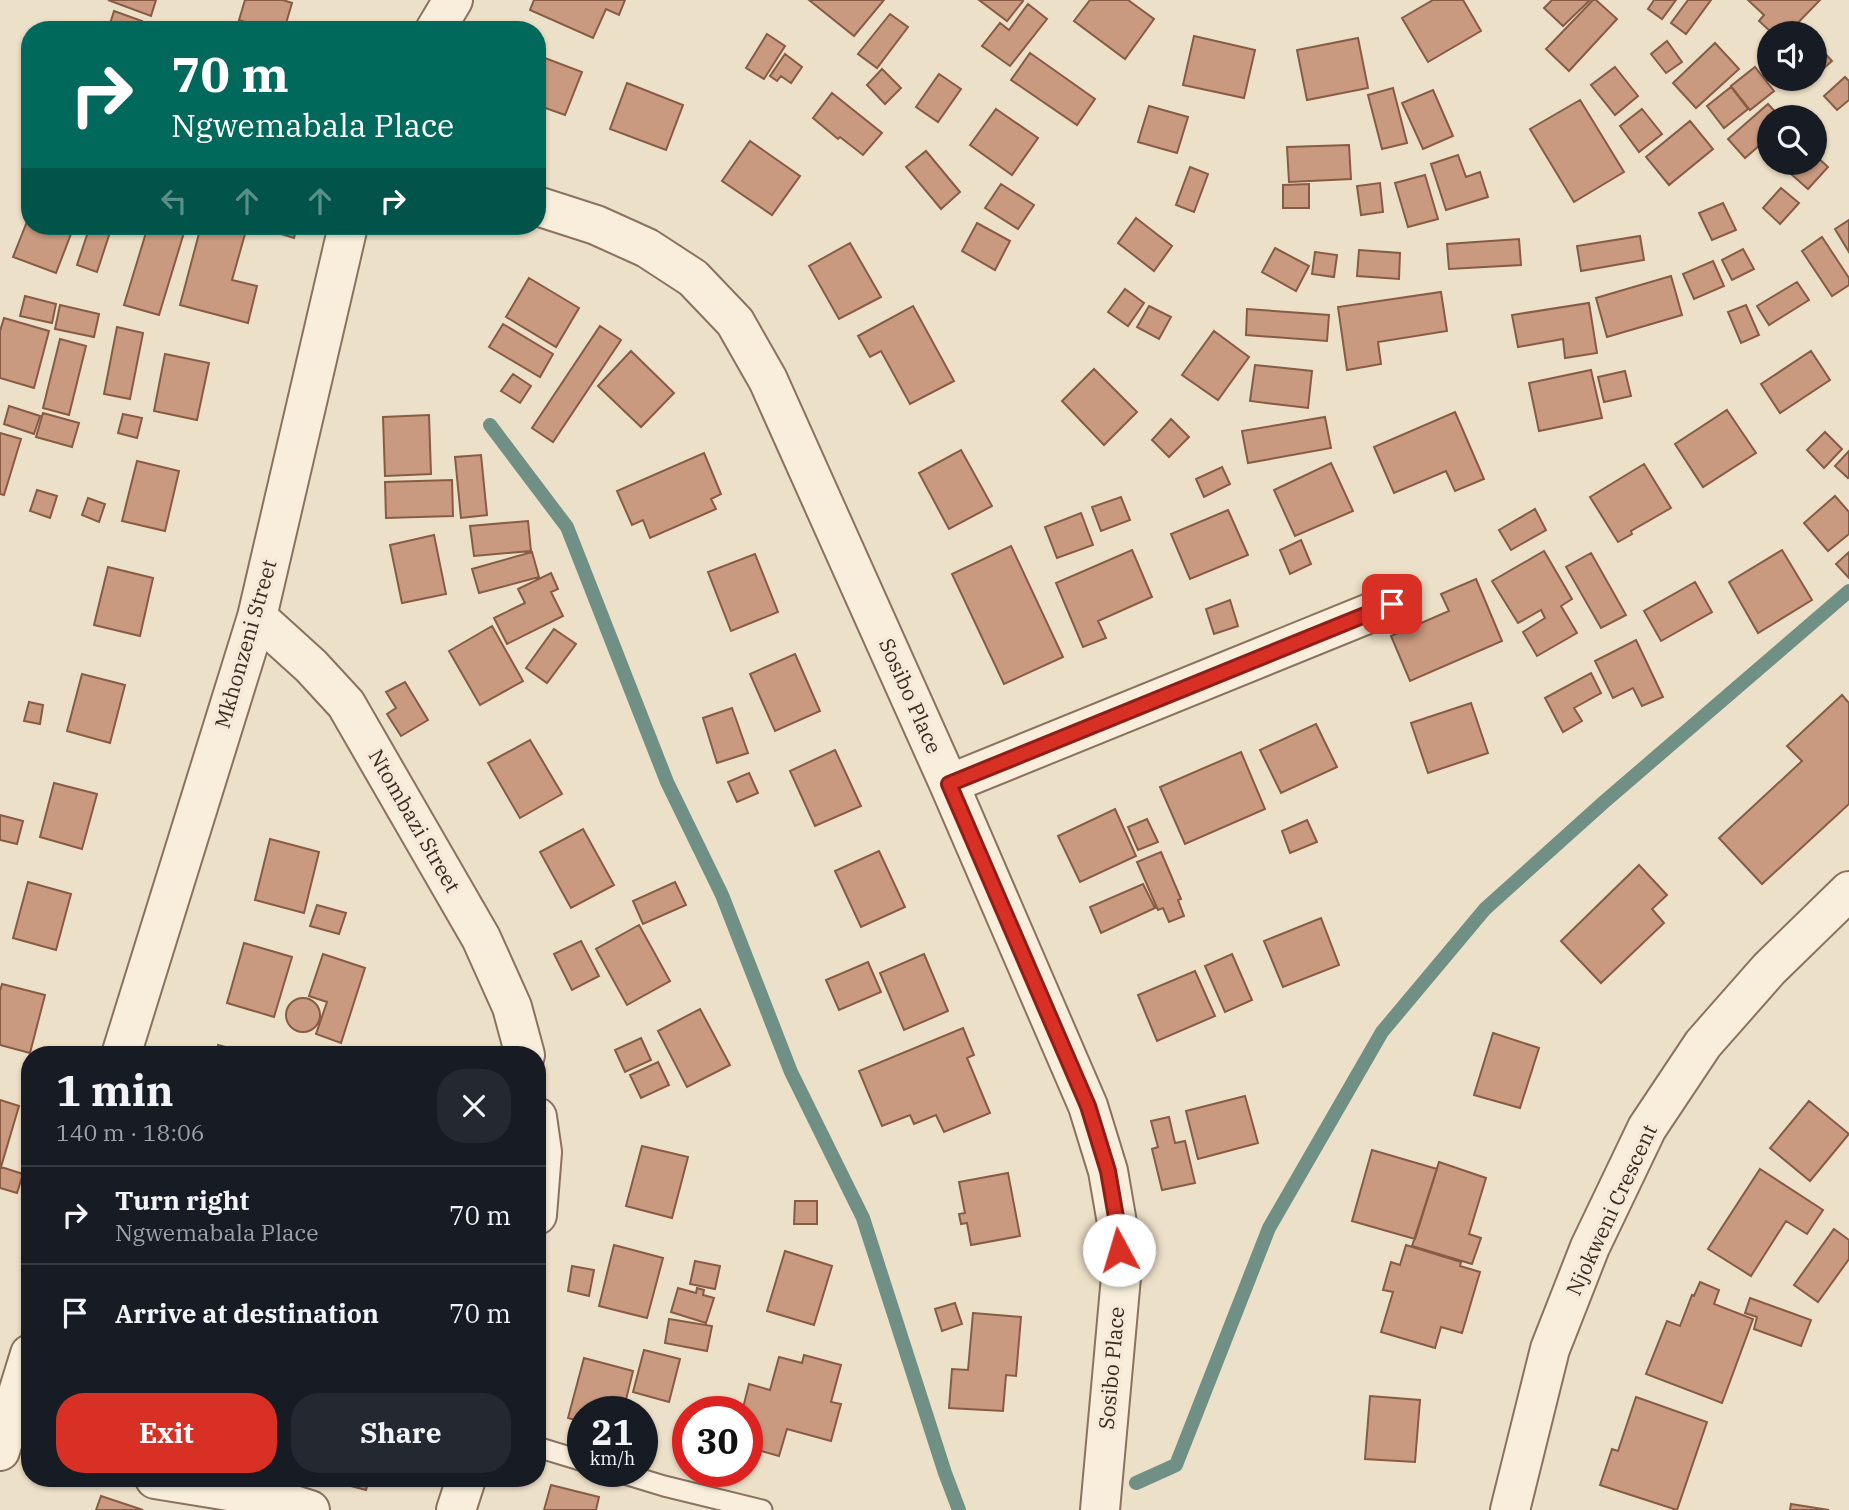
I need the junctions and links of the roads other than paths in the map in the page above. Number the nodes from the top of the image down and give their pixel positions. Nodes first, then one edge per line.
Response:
1 (453, 0) edge
2 (440, 21) edge
3 (546, 209) edge
4 (346, 235) edge
5 (1392, 604) dead end
6 (257, 617) junction
7 (949, 784) junction
8 (1849, 891) edge
9 (124, 1046) edge
10 (523, 1046) edge
11 (21, 1383) edge
12 (546, 1450) edge
13 (0, 1452) edge
14 (21, 1456) edge
15 (567, 1456) edge
16 (658, 1484) edge
17 (204, 1487) edge
18 (463, 1487) edge
19 (310, 1510) edge
20 (456, 1510) edge
21 (762, 1510) edge
22 (1100, 1510) edge
23 (1510, 1510) edge

1 - 2 street
3 - 7 street, Sosibo Place
4 - 6 street, Mkhonzeni Street
5 - 7 street
6 - 9 street, Mkhonzeni Street
6 - 10 street, Ntombazi Street
7 - 22 street, Sosibo Place
8 - 23 street, Njokweni Crescent
11 - 13 street
12 - 15 lane
13 - 14 street
16 - 21 lane
17 - 19 street
18 - 20 street

